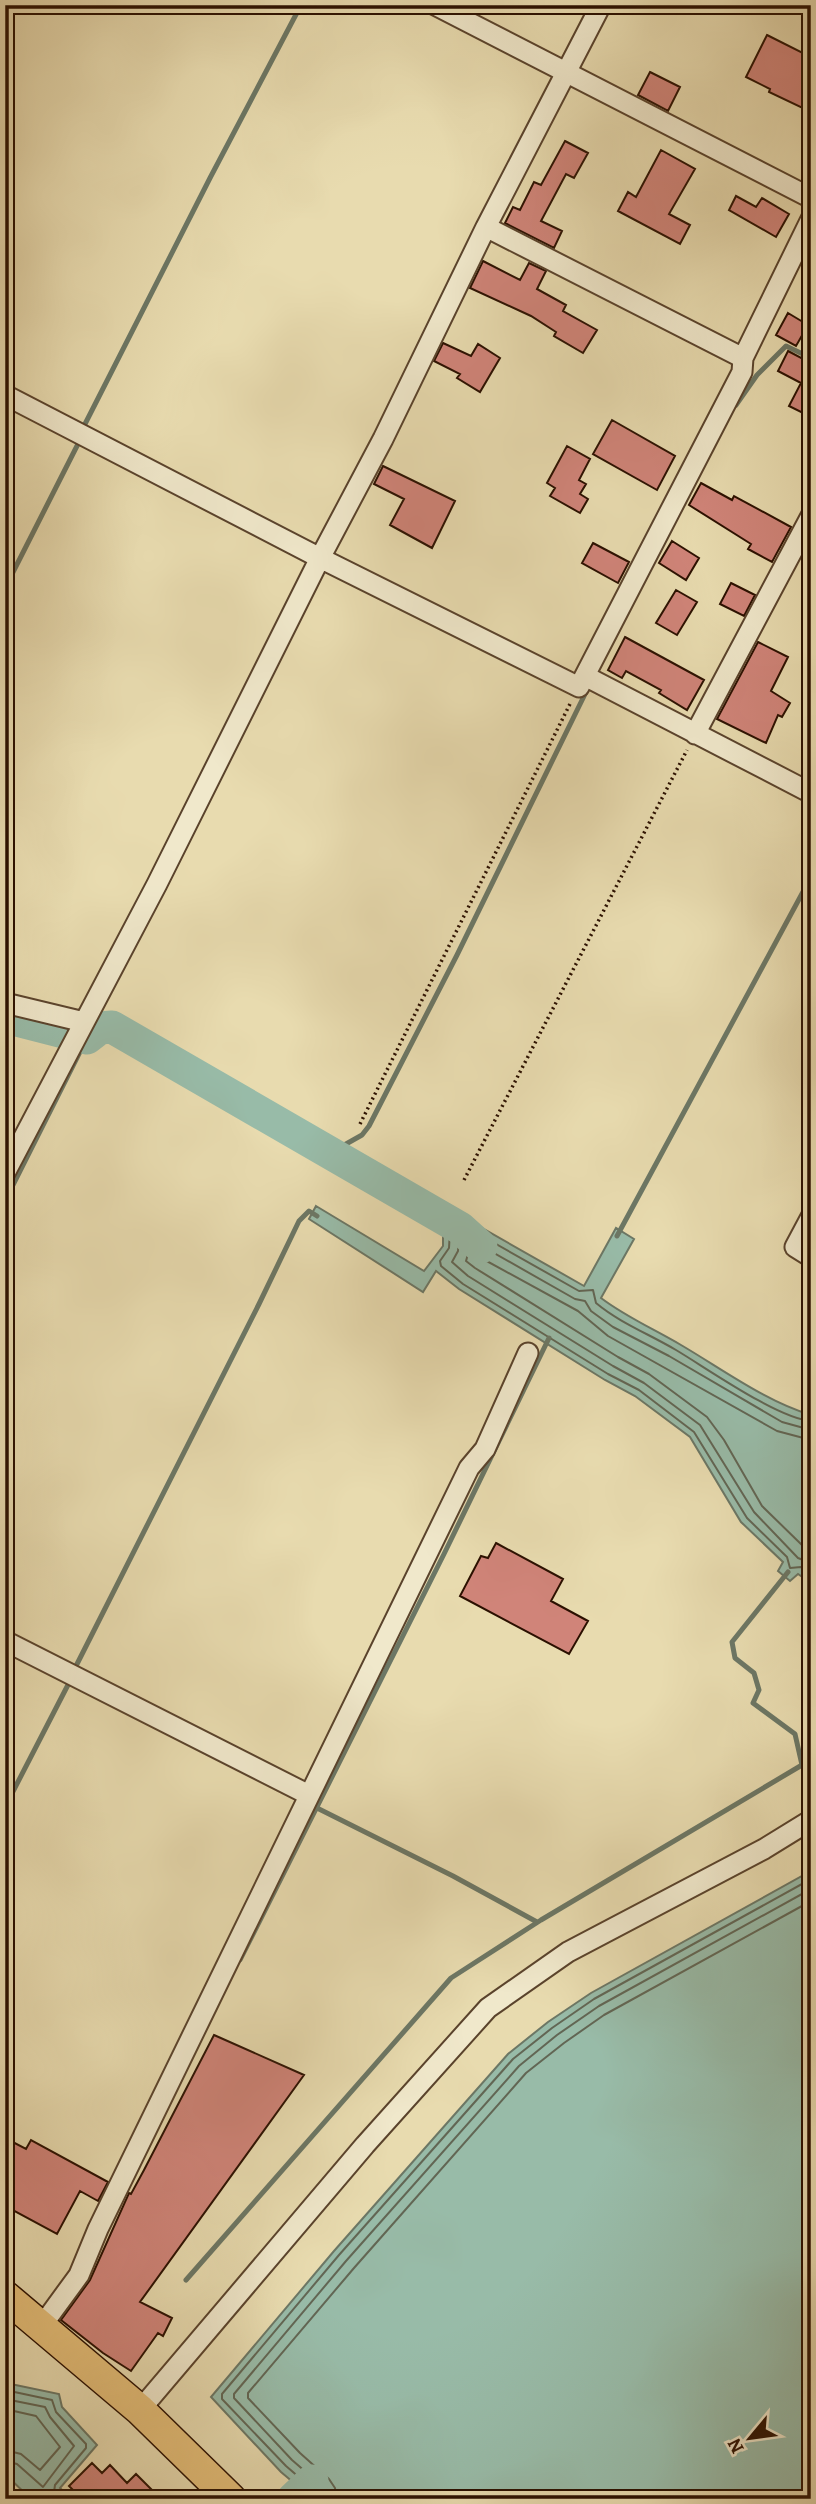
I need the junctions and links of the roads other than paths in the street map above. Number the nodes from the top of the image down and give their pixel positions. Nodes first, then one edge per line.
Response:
1 (435, 5) edge
2 (601, 5) edge
3 (566, 74) junction
4 (811, 198) edge
5 (811, 219) edge
6 (486, 227) junction
7 (743, 358) junction
8 (5, 395) edge
9 (811, 516) edge
10 (320, 558) junction
11 (587, 680) junction
12 (695, 734) junction
13 (811, 793) edge
14 (5, 1003) edge
15 (79, 1030) junction
16 (5, 1173) edge
17 (811, 1217) edge
18 (811, 1257) edge
19 (528, 1353) dead end
20 (5, 1641) edge
21 (309, 1795) junction
22 (811, 1820) edge
23 (5, 2295) edge
24 (41, 2327) junction
25 (139, 2410) junction
26 (231, 2499) edge

1 - 3 street
2 - 3 street
3 - 4 street
3 - 6 street
5 - 7 street
6 - 7 street
6 - 10 street
7 - 11 street
8 - 10 street
9 - 12 street
10 - 11 street
10 - 15 street
11 - 12 street
12 - 13 street
14 - 15 street
15 - 16 street
17 - 18 street
19 - 21 street
20 - 21 street
21 - 24 street
22 - 25 street
23 - 24 highway
24 - 25 highway
25 - 26 highway

